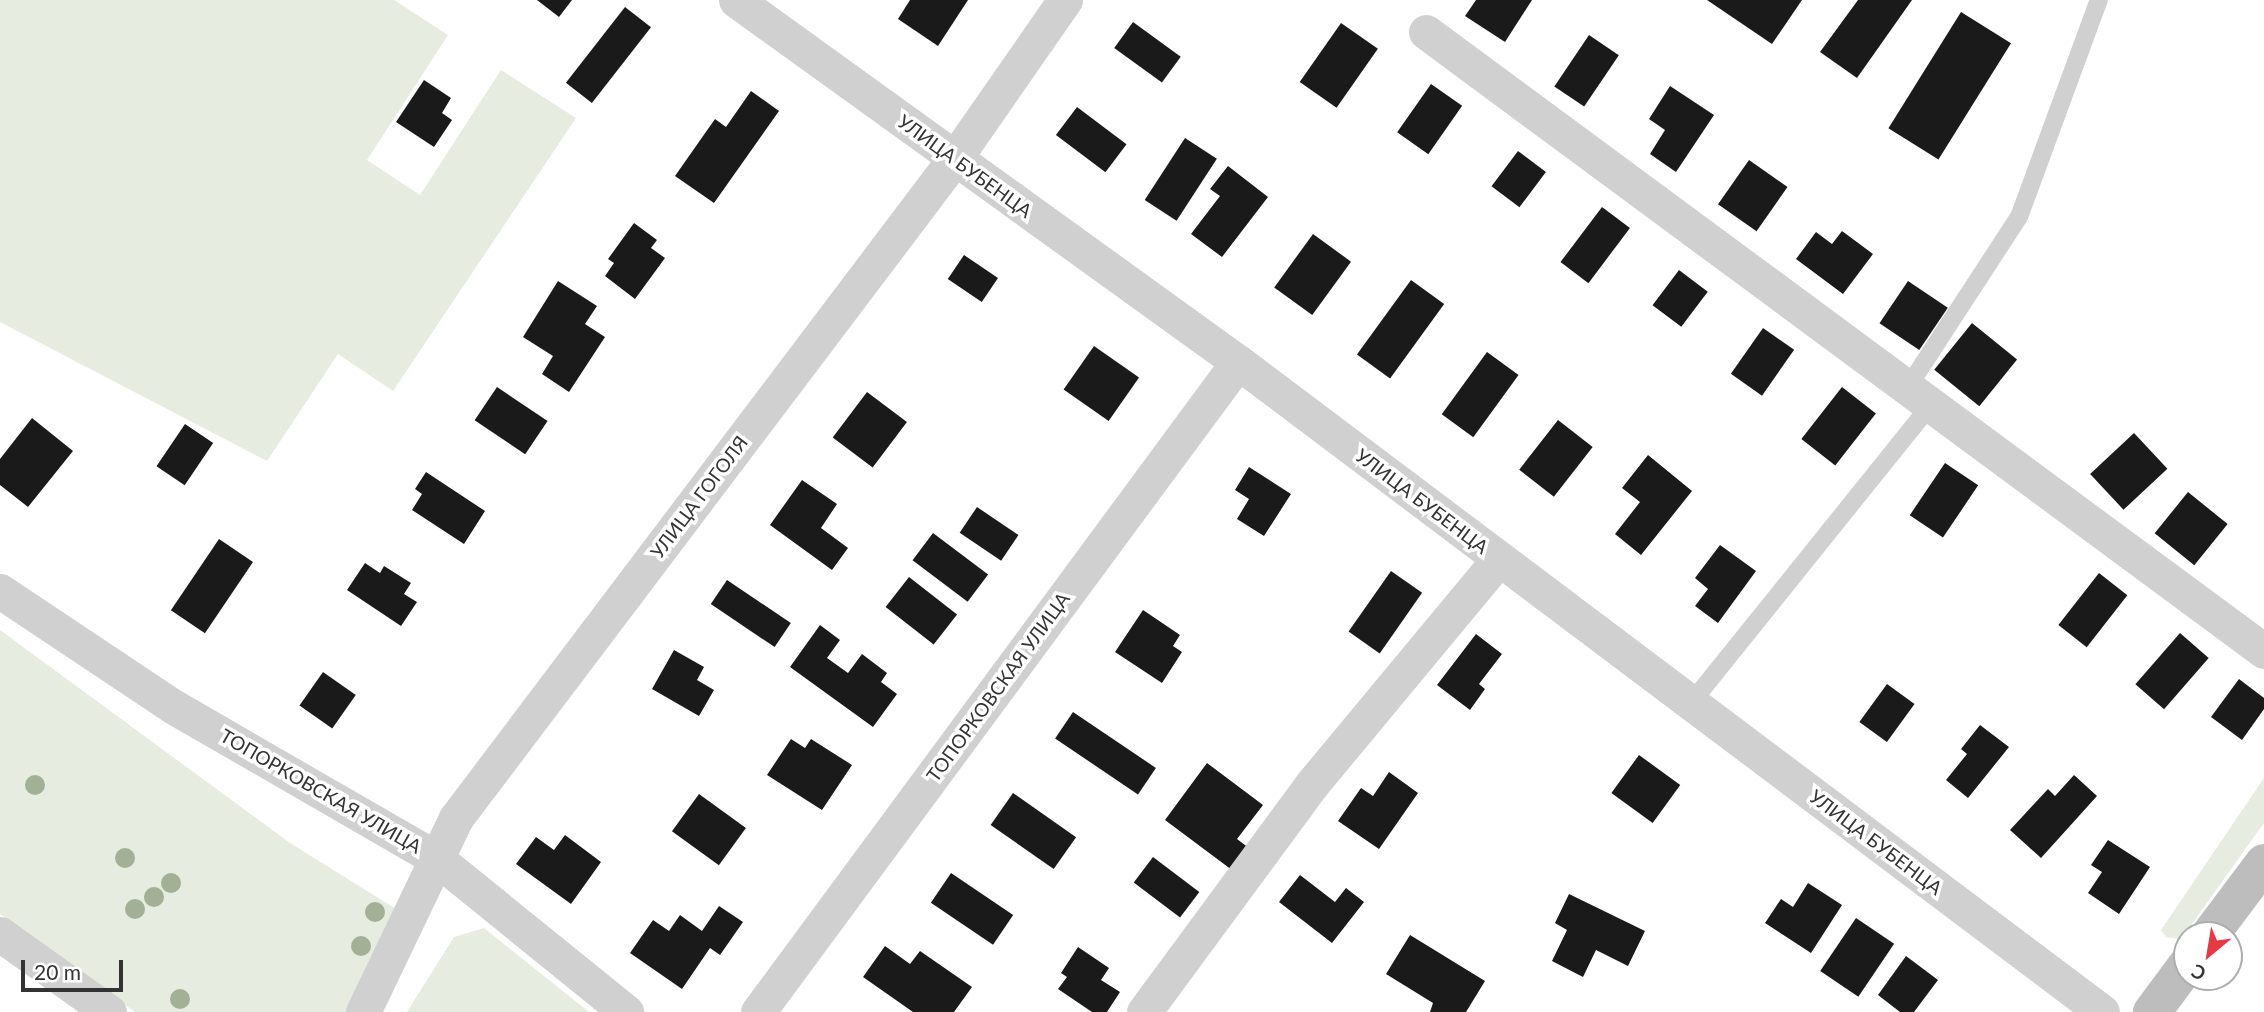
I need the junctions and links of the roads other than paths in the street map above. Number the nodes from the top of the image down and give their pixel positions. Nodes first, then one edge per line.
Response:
1 (736, 0) edge
2 (1065, 0) edge
3 (2099, 0) edge
4 (1426, 32) dead end
5 (955, 158) junction
6 (1238, 362) junction
7 (1919, 396) junction
8 (1499, 559) junction
9 (0, 591) edge
10 (2264, 651) edge
11 (1691, 703) junction
12 (436, 858) junction
13 (2264, 863) edge
14 (2220, 921) edge
15 (0, 934) edge
16 (2173, 984) edge
17 (109, 1012) edge
18 (363, 1012) edge
19 (626, 1012) edge
20 (758, 1012) edge
21 (1144, 1012) edge
22 (2102, 1012) edge
23 (2152, 1012) edge

1 - 5 street, УЛИЦА БУБЕНЦА
2 - 5 street, УЛИЦА ГОГОЛЯ
3 - 7 lane
4 - 7 street
5 - 6 street, УЛИЦА БУБЕНЦА
5 - 12 street, УЛИЦА ГОГОЛЯ
6 - 8 street, УЛИЦА БУБЕНЦА
6 - 20 street, ТОПОРКОВСКАЯ УЛИЦА
7 - 10 street
7 - 11 lane
8 - 11 street, УЛИЦА БУБЕНЦА
8 - 21 street
9 - 12 street, ТОПОРКОВСКАЯ УЛИЦА
11 - 22 street, УЛИЦА БУБЕНЦА
12 - 18 street, УЛИЦА ГОГОЛЯ
12 - 19 street, ТОПОРКОВСКАЯ УЛИЦА
13 - 14 street
15 - 17 street
16 - 23 street

